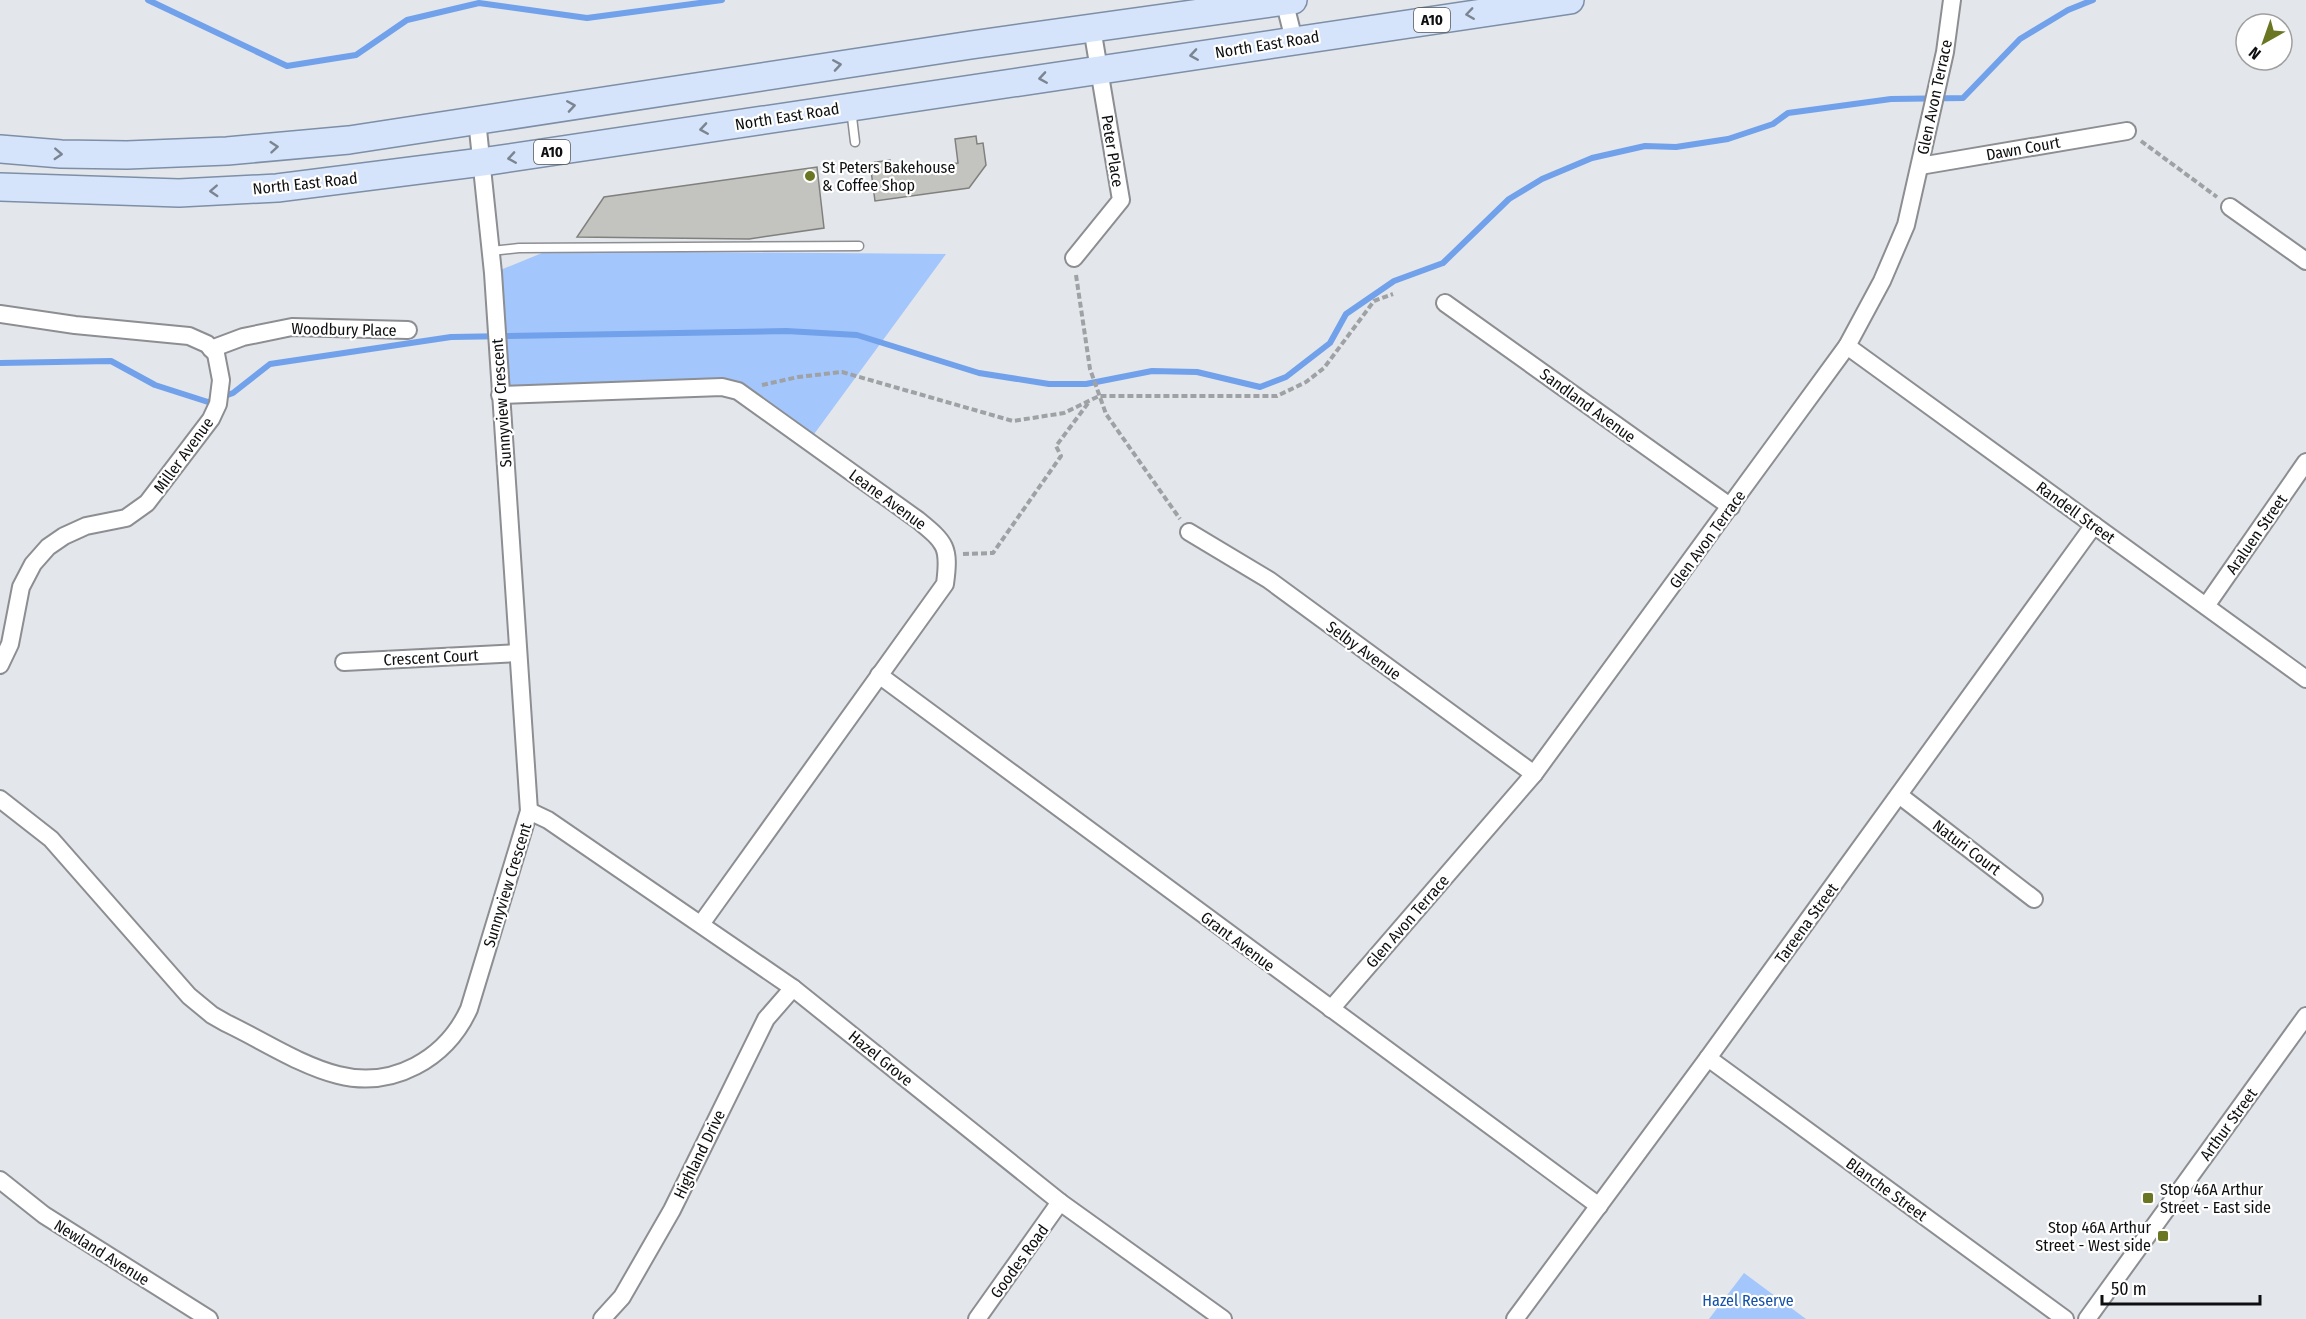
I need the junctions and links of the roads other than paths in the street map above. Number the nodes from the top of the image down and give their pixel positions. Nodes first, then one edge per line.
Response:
1 (1287, 0) edge
2 (1570, 0) edge
3 (1952, 0) edge
4 (1092, 28) junction
5 (1294, 40) junction
6 (1101, 69) junction
7 (851, 107) junction
8 (477, 120) junction
9 (2127, 131) road end
10 (855, 142) dead end
11 (0, 149) edge
12 (482, 162) junction
13 (1920, 166) junction
14 (0, 187) edge
15 (2230, 207) road end
16 (859, 246) dead end
17 (490, 251) junction
18 (1074, 258) road end
19 (2306, 261) edge
20 (1445, 303) dead end
21 (0, 314) edge
22 (408, 330) dead end
23 (1847, 346) junction
24 (211, 349) junction
25 (500, 395) junction
26 (2306, 462) edge
27 (1731, 507) junction
28 (2094, 525) junction
29 (1189, 532) road end
30 (2206, 606) junction
31 (518, 653) junction
32 (344, 662) dead end
33 (0, 665) edge
34 (879, 675) junction
35 (2306, 679) edge
36 (1534, 774) junction
37 (1899, 795) junction
38 (0, 799) edge
39 (529, 811) junction
40 (2034, 899) dead end
41 (701, 924) junction
42 (793, 987) junction
43 (1331, 1010) junction
44 (2306, 1016) edge
45 (1708, 1058) junction
46 (0, 1180) edge
47 (1060, 1202) junction
48 (1599, 1206) junction
49 (209, 1319) edge
50 (602, 1319) edge
51 (977, 1319) edge
52 (1223, 1319) edge
53 (1515, 1319) edge
54 (2065, 1319) edge
55 (2087, 1319) edge

1 - 4 main road
1 - 5 street
2 -> 5 main road, North East Road / A10
3 - 13 street, Glen Avon Terrace
4 - 6 street, Peter Place
8 -> 4 main road
5 -> 6 main road, North East Road / A10
6 -> 7 main road, North East Road / A10
6 - 18 street, Peter Place
7 - 10 lane
7 -> 12 main road, North East Road / A10
11 -> 8 main road
8 - 12 street, Sunnyview Crescent
9 - 13 street, Dawn Court
12 -> 14 main road, North East Road / A10
12 - 17 street, Sunnyview Crescent
13 - 23 street, Glen Avon Terrace
15 - 19 street
16 - 17 lane
17 - 25 street, Sunnyview Crescent
20 - 27 street, Sandland Avenue
21 - 24 street
22 - 24 street, Woodbury Place
23 - 27 street, Glen Avon Terrace
23 - 28 street, Randell Street
24 - 33 street, Miller Avenue
25 - 31 street, Sunnyview Crescent
25 - 34 street, Leane Avenue
26 - 30 street, Araluen Street
27 - 36 street, Glen Avon Terrace
28 - 30 street, Randell Street
28 - 37 street, Tareena Street
29 - 36 street, Selby Avenue
30 - 35 street, Randell Street
31 - 32 street, Crescent Court
31 - 39 street, Sunnyview Crescent
34 - 41 street
34 - 43 street, Grant Avenue
36 - 43 street, Glen Avon Terrace
37 - 40 street, Naturi Court
37 - 45 street, Tareena Street
38 - 39 street, Sunnyview Crescent
39 - 41 street, Hazel Grove
41 - 42 street, Hazel Grove
42 - 47 street, Hazel Grove
42 - 50 street, Highland Drive
43 - 48 street, Grant Avenue
44 - 55 street, Arthur Street
45 - 48 street, Tareena Street
45 - 54 street, Blanche Street
46 - 49 street, Newland Avenue
47 - 51 street, Goodes Road
47 - 52 street, Hazel Grove
48 - 53 street, Tareena Street

